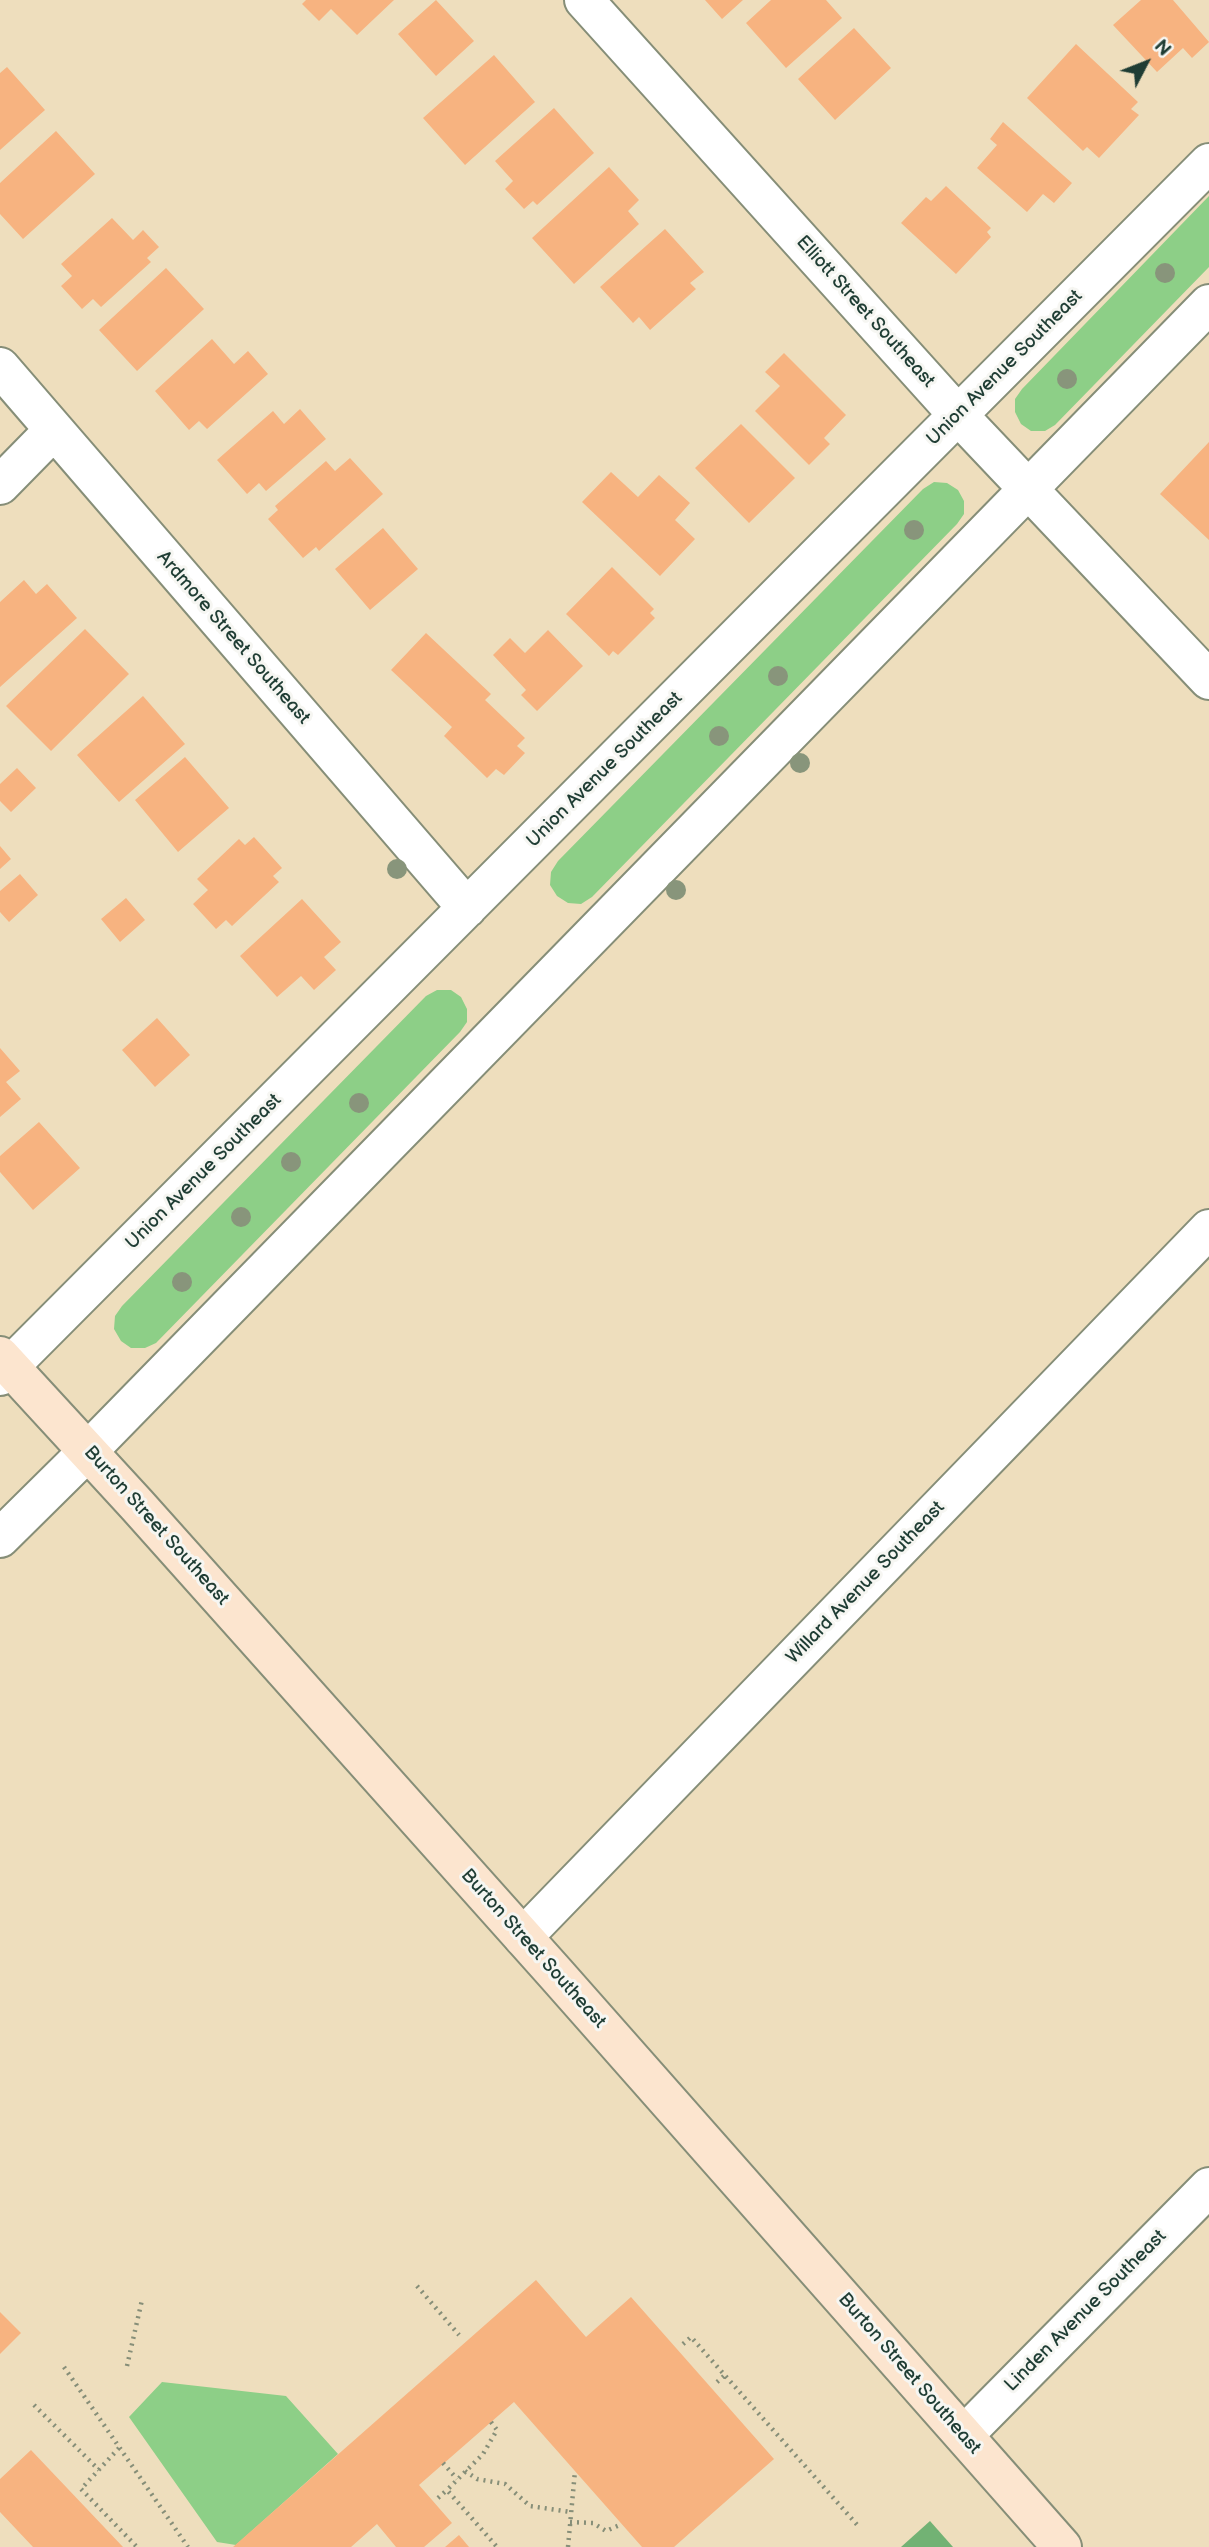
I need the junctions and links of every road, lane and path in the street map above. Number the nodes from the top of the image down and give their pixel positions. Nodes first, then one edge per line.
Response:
1 (584, 0) edge
2 (1209, 163) edge
3 (1209, 304) edge
4 (0, 368) edge
5 (958, 415) junction
6 (53, 431) junction
7 (0, 485) edge
8 (1028, 489) junction
9 (1209, 680) edge
10 (467, 908) junction
11 (1209, 1229) edge
12 (3, 1366) edge
13 (88, 1451) junction
14 (0, 1538) edge
15 (523, 1937) junction
16 (1209, 2187) edge
17 (417, 2286) dead end
18 (142, 2300) dead end
19 (459, 2335) dead end
20 (683, 2344) dead end
21 (127, 2366) dead end
22 (64, 2367) dead end
23 (725, 2375) junction
24 (717, 2382) dead end
25 (34, 2405) dead end
26 (491, 2422) dead end
27 (964, 2435) junction
28 (119, 2448) junction
29 (443, 2463) dead end
30 (99, 2470) junction
31 (466, 2471) junction
32 (575, 2471) dead end
33 (457, 2479) junction
34 (447, 2490) junction
35 (438, 2498) dead end
36 (571, 2512) junction
37 (570, 2522) junction
38 (622, 2524) dead end
39 (859, 2527) dead end
40 (137, 2547) edge
41 (188, 2547) edge
42 (497, 2547) edge
43 (568, 2547) edge
44 (1062, 2547) edge

1 - 5 street, Elliott Street Southeast
2 - 5 street, Union Avenue Southeast
3 - 8 street
4 - 6 street, Ardmore Street Southeast
5 - 8 street, Elliott Street Southeast
5 - 10 street, Union Avenue Southeast
6 - 7 street
6 - 10 street, Ardmore Street Southeast
8 - 9 street, Elliott Street Southeast
8 - 13 street
10 - 12 street, Union Avenue Southeast
11 - 15 street, Willard Avenue Southeast
12 - 13 main road, Burton Street Southeast
13 - 14 street
13 - 15 main road, Burton Street Southeast
15 - 27 main road, Burton Street Southeast
16 - 27 street, Linden Avenue Southeast
17 - 19 path
18 - 21 path
20 - 23 path
22 - 28 path
23 - 24 path
23 - 39 path
25 - 30 path
26 - 31 path
27 - 44 main road, Burton Street Southeast
28 - 30 path
28 - 41 path
29 - 33 path
30 - 40 path
31 - 33 path
31 - 36 path
32 - 36 path
33 - 34 path
34 - 35 path
34 - 42 path
36 - 37 path
37 - 38 path
37 - 43 path

